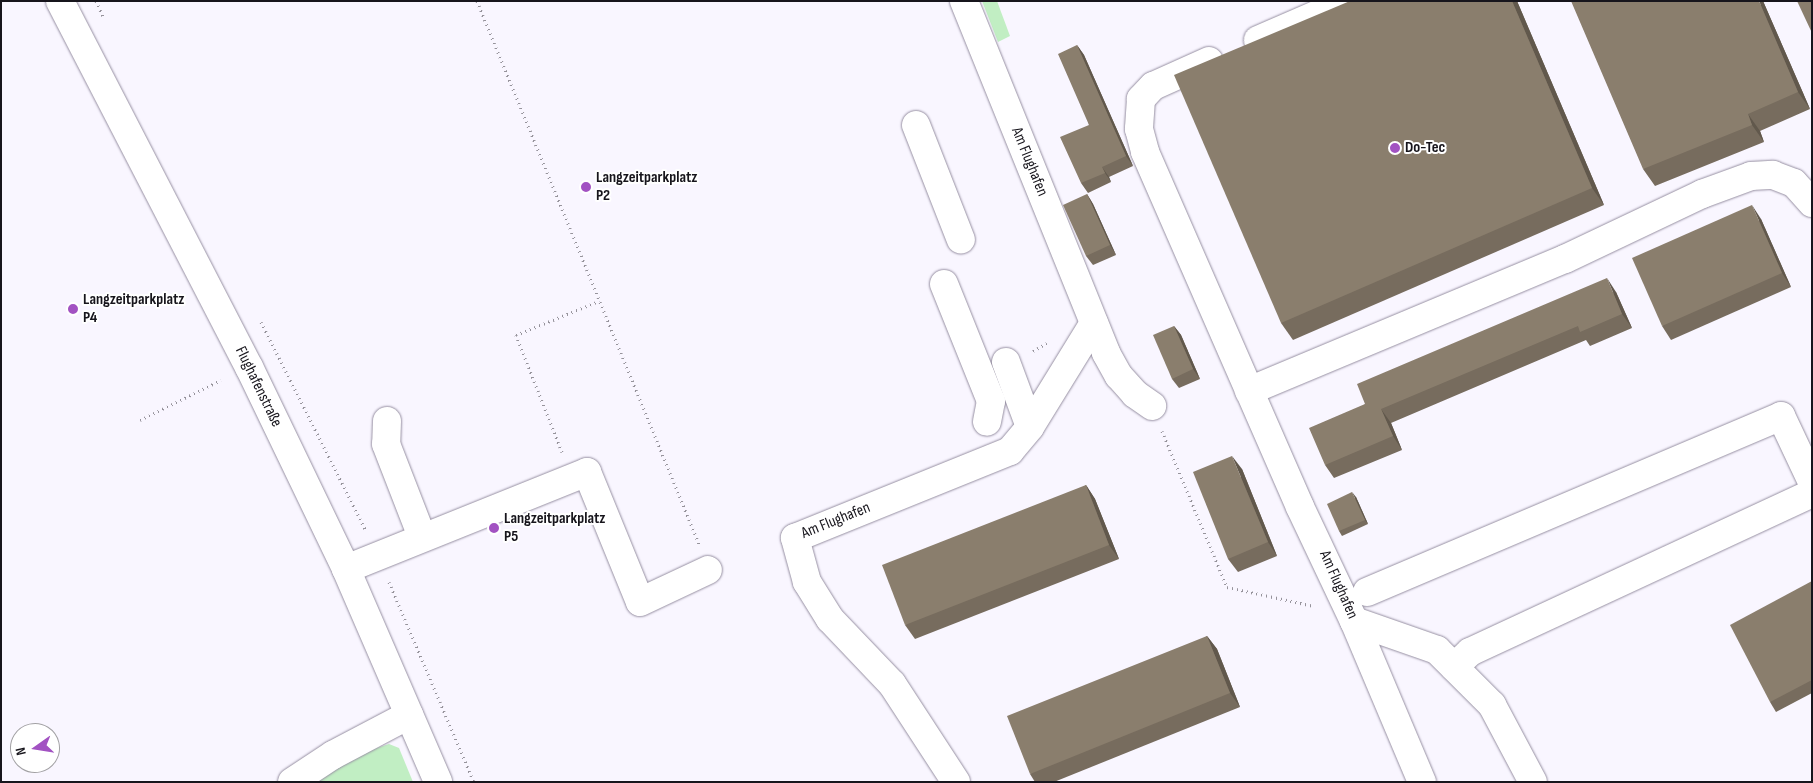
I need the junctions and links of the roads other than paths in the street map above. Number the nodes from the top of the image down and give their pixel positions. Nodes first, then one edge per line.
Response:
1 (60, 1) edge
2 (964, 1) edge
3 (1348, 1) edge
4 (916, 125) dead end
5 (1806, 187) edge
6 (961, 240) dead end
7 (944, 284) dead end
8 (1094, 323) junction
9 (1006, 362) dead end
10 (1249, 391) junction
11 (1155, 415) road end
12 (386, 421) dead end
13 (986, 422) dead end
14 (1030, 428) junction
15 (1812, 482) edge
16 (1812, 493) edge
17 (422, 537) junction
18 (346, 569) junction
19 (708, 570) road end
20 (1356, 605) junction
21 (1454, 667) junction
22 (409, 715) junction
23 (292, 782) edge
24 (438, 782) edge
25 (956, 782) edge
26 (1422, 782) edge
27 (1532, 782) edge

1 - 18 street, Flughafenstraße
2 - 8 street, Am Flughafen
3 - 10 street, Am Flughafen
4 - 6 street
5 - 10 street
7 - 13 street
8 - 11 street, Am Flughafen
8 - 14 street, Am Flughafen
9 - 14 street
10 - 20 street, Am Flughafen
12 - 17 street
14 - 25 street, Am Flughafen
15 - 20 street
16 - 21 street
17 - 18 street
17 - 19 street
18 - 22 street, Flughafenstraße
20 - 21 street
20 - 26 street, Am Flughafen
21 - 27 street
22 - 23 street
22 - 24 street, Flughafenstraße

